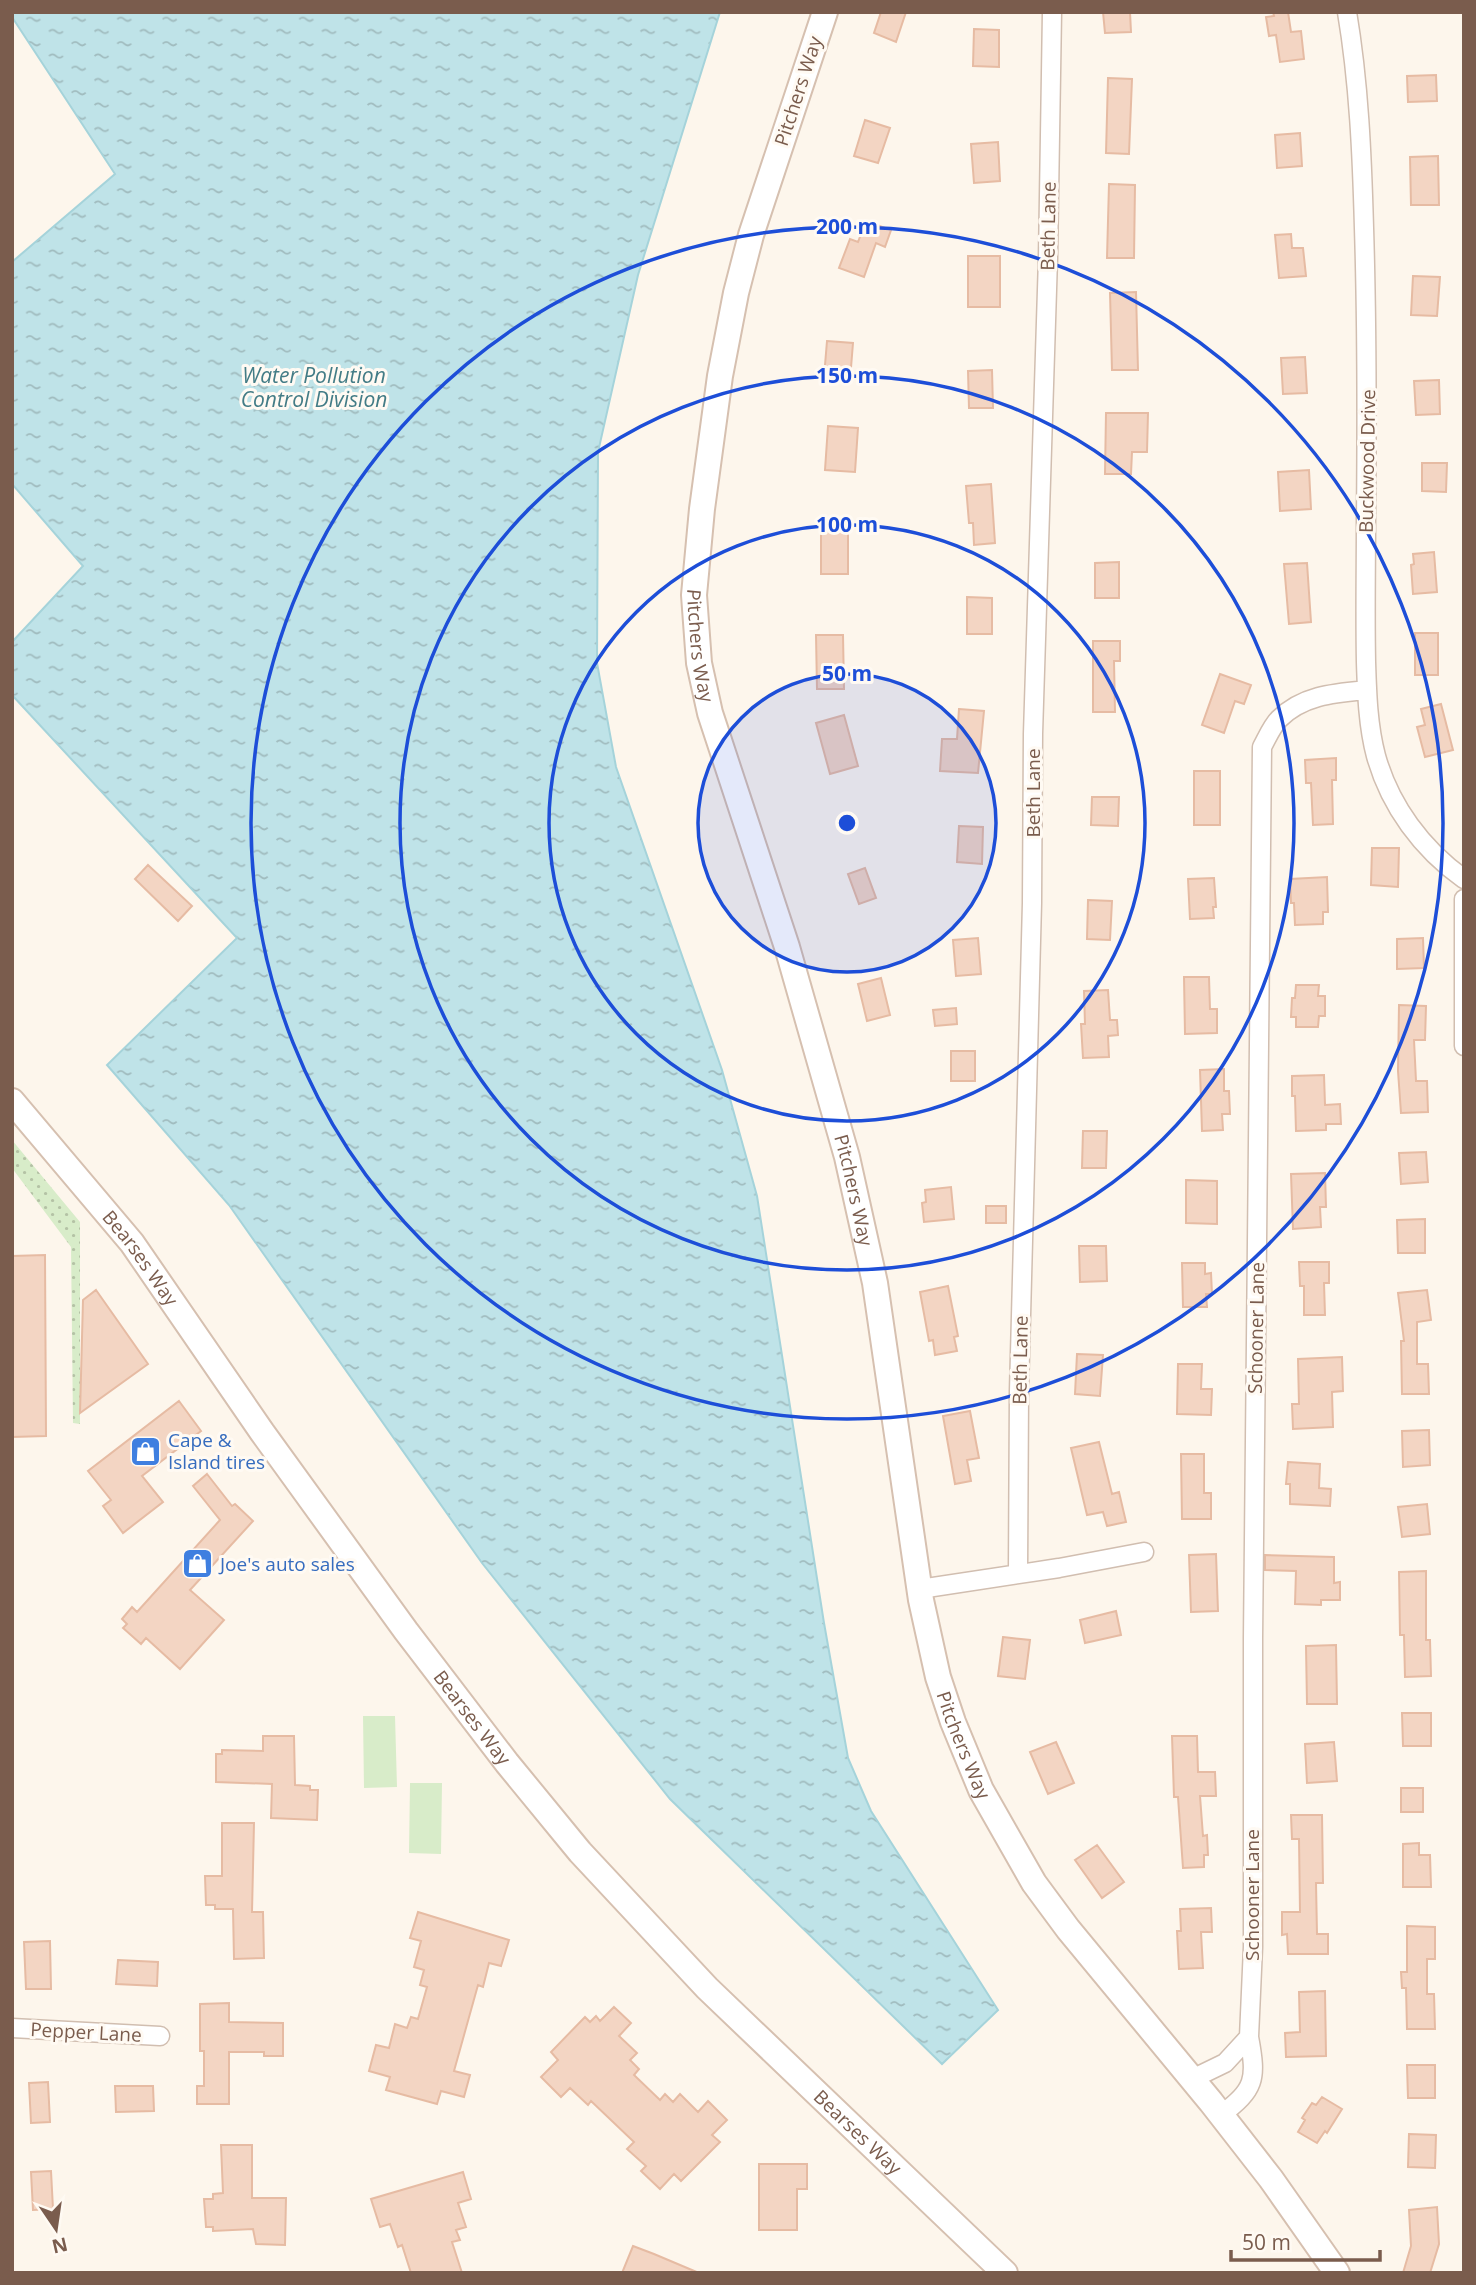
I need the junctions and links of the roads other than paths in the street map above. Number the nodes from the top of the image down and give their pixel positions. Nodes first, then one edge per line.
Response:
1 (825, 12) edge
2 (1052, 12) edge
3 (1347, 12) edge
4 (1367, 690) junction
5 (1464, 879) edge
6 (1464, 899) edge
7 (1464, 1046) edge
8 (12, 1101) edge
9 (1144, 1552) dead end
10 (1018, 1574) junction
11 (920, 1589) junction
12 (12, 2028) edge
13 (160, 2036) dead end
14 (1249, 2038) junction
15 (1192, 2078) junction
16 (1221, 2115) junction
17 (1005, 2273) edge
18 (1337, 2273) edge

1 - 11 main road, Pitchers Way
2 - 10 street, Beth Lane
3 - 4 street, Buckwood Drive
4 - 5 street, Buckwood Drive
4 - 14 street, Schooner Lane
6 - 7 street
8 - 17 main road, Bearses Way
9 - 10 street
10 - 11 street
11 - 15 main road, Pitchers Way
12 - 13 street, Pepper Lane
14 - 15 street
14 - 16 street, Schooner Lane
15 - 16 main road, Pitchers Way
16 - 18 main road, Pitchers Way

